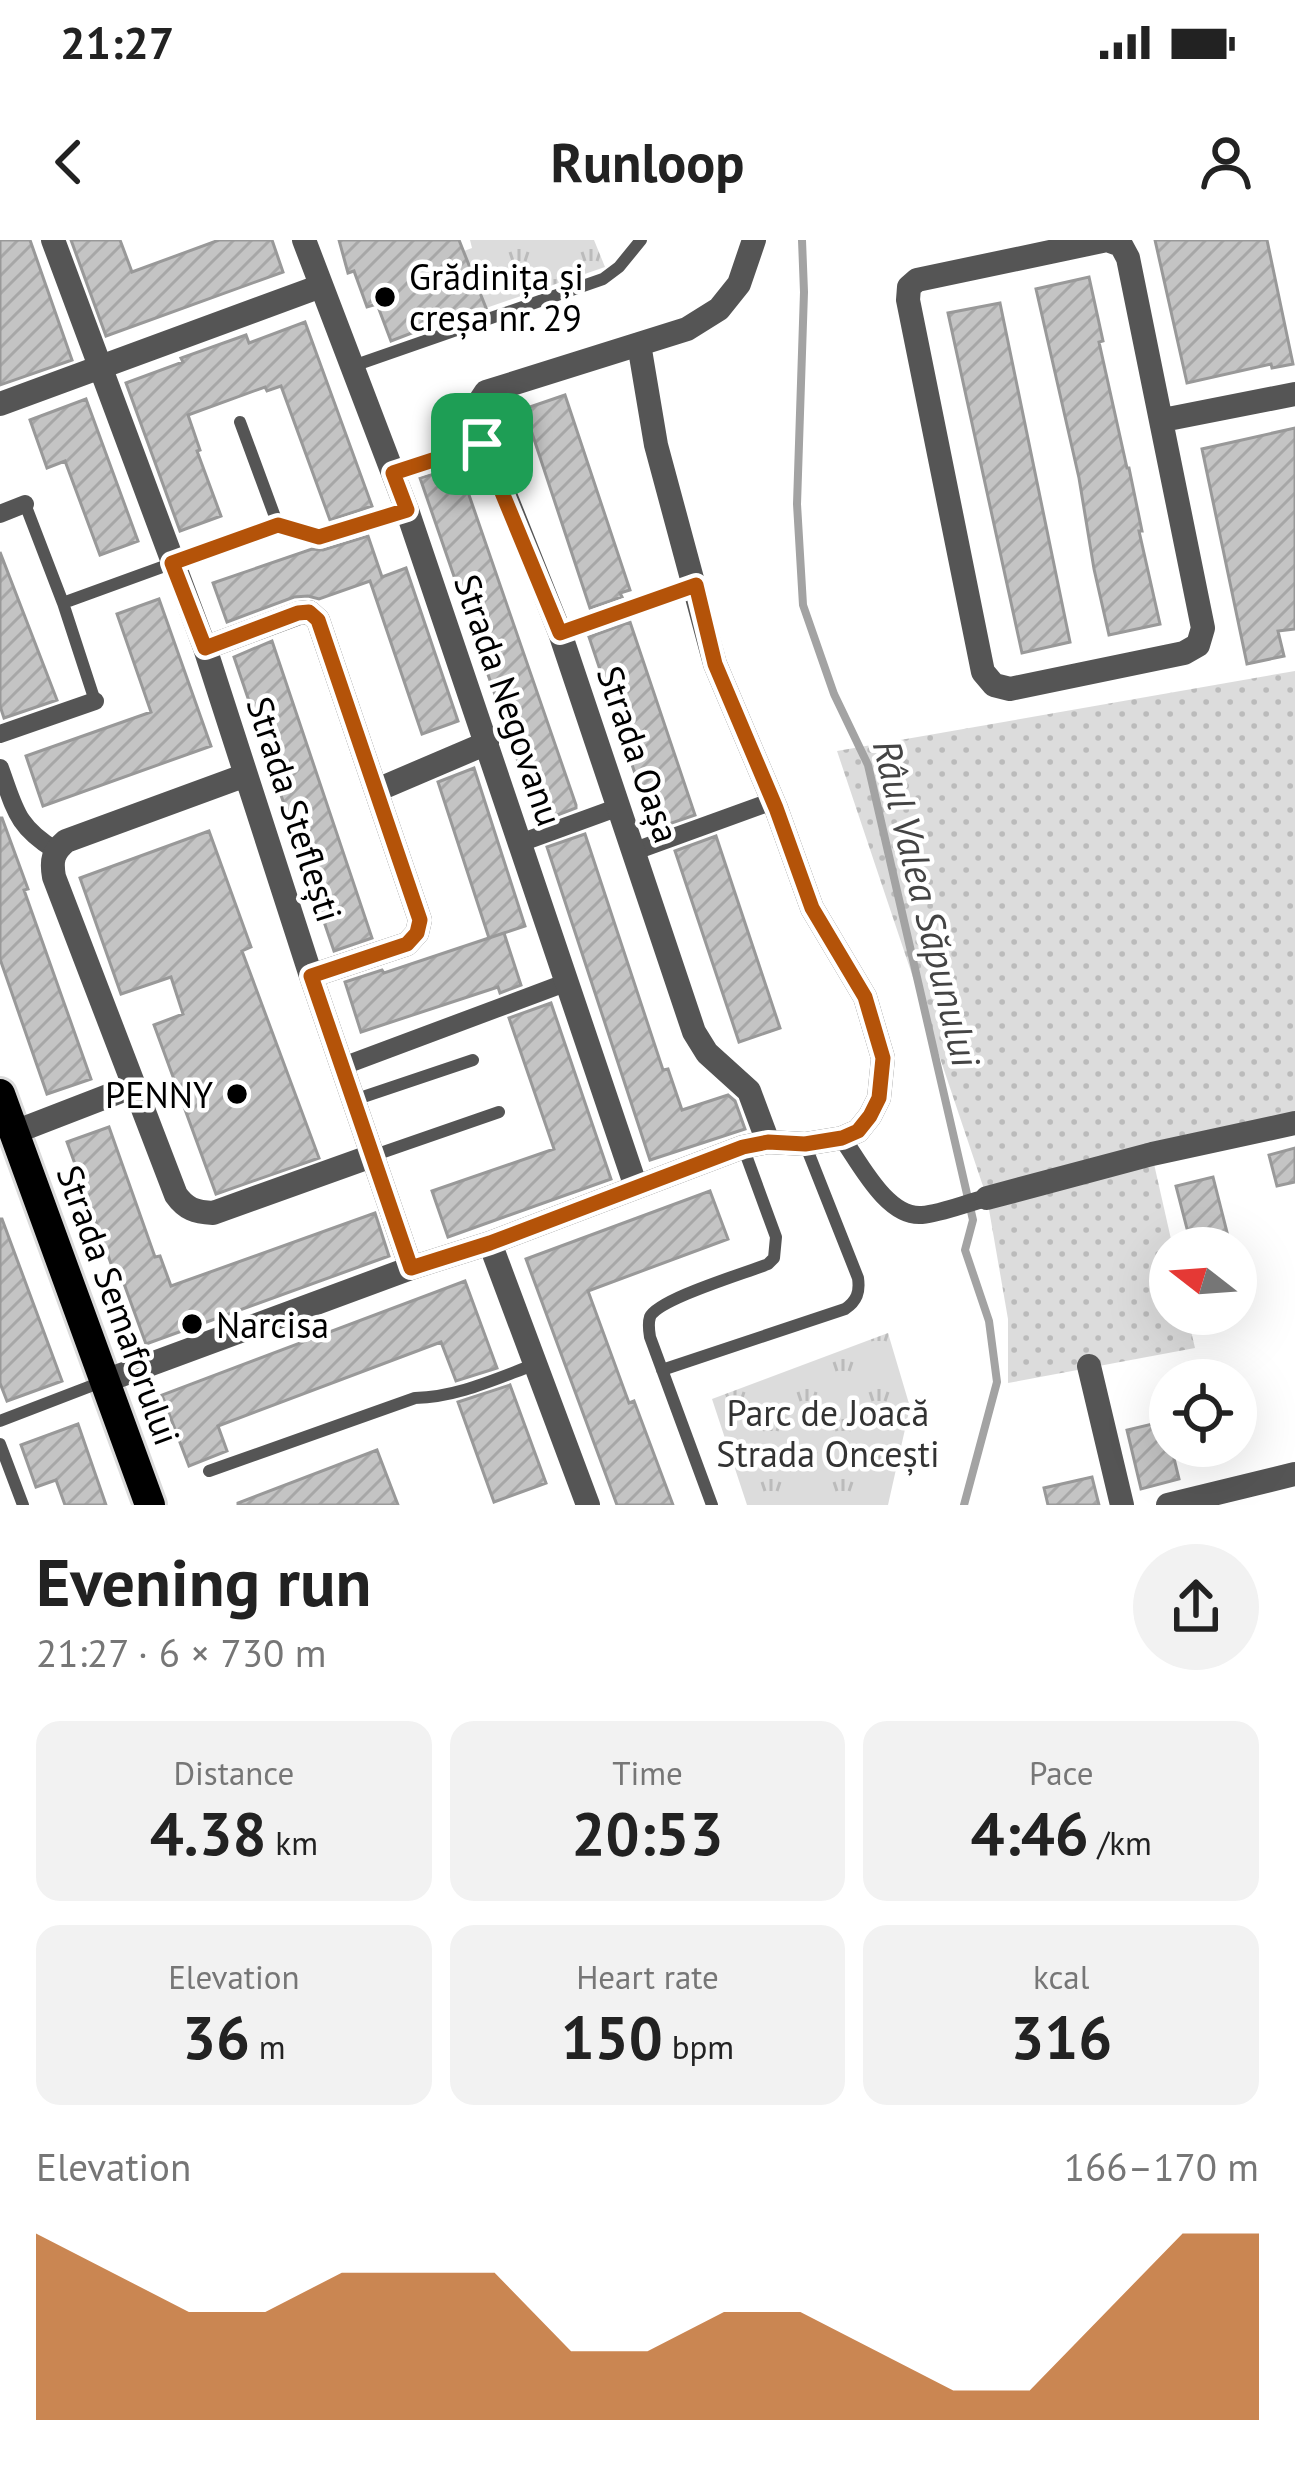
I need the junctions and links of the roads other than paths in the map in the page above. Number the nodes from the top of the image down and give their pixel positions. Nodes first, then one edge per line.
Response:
1 (53, 240) edge
2 (304, 240) edge
3 (641, 240) edge
4 (754, 240) edge
5 (1067, 244) edge
6 (321, 286) junction
7 (639, 344) junction
8 (101, 366) junction
9 (353, 366) junction
10 (1295, 394) edge
11 (0, 404) edge
12 (1162, 420) junction
13 (240, 422) dead end
14 (482, 444) junction
15 (393, 473) junction
16 (25, 504) joint
17 (407, 510) junction
18 (0, 514) edge
19 (278, 525) junction
20 (172, 563) junction
21 (696, 585) junction
22 (64, 603) junction
23 (560, 633) junction
24 (205, 648) junction
25 (95, 701) joint
26 (0, 734) edge
27 (488, 743) junction
28 (0, 767) edge
29 (246, 775) junction
30 (377, 790) junction
31 (773, 801) junction
32 (620, 806) junction
33 (520, 843) junction
34 (55, 850) junction
35 (635, 851) junction
36 (311, 976) junction
37 (565, 983) junction
38 (473, 1060) dead end
39 (343, 1066) junction
40 (134, 1086) junction
41 (0, 1094) edge
42 (354, 1100) junction
43 (499, 1112) dead end
44 (1295, 1123) edge
45 (15, 1132) junction
46 (842, 1138) junction
47 (805, 1144) junction
48 (756, 1145) junction
49 (373, 1156) junction
50 (636, 1186) junction
51 (987, 1198) joint
52 (490, 1243) junction
53 (411, 1268) junction
54 (536, 1364) junction
55 (1089, 1366) dead end
56 (662, 1370) junction
57 (105, 1381) junction
58 (0, 1421) edge
59 (0, 1444) edge
60 (209, 1472) dead end
61 (1295, 1474) edge
62 (23, 1505) edge
63 (150, 1505) edge
64 (588, 1505) edge
65 (712, 1505) edge
66 (1122, 1505) edge
67 (1168, 1505) edge

1 - 8 street, Strada Steflești
2 - 6 street, Strada Negovanu
3 - 9 lane
4 - 7 street
5 - 12 street
5 - 12 street
6 - 8 street
6 - 9 street, Strada Negovanu
7 - 14 street
7 - 21 street
8 - 11 street
8 - 20 street, Strada Steflești
9 - 15 street, Strada Negovanu
10 - 12 street
13 - 19 lane
14 - 15 street
14 - 23 street, Strada Oașa
15 - 17 street, Strada Negovanu
16 - 18 street
16 - 22 lane
17 - 19 street
17 - 27 street, Strada Negovanu
19 - 20 lane
20 - 22 lane
20 - 24 street, Strada Steflești
21 - 23 street
21 - 31 street
22 - 25 lane
23 - 32 street, Strada Oașa
24 - 29 street, Strada Steflești
24 - 30 street
25 - 26 street
27 - 30 street
27 - 33 street, Strada Negovanu
28 - 34 street
29 - 34 street
29 - 36 street, Strada Steflești
30 - 36 street
31 - 35 street
31 - 46 street
32 - 33 street
32 - 35 street, Strada Oașa
33 - 37 street, Strada Negovanu
34 - 40 street
35 - 48 street, Strada Oașa
36 - 39 street, Strada Steflești
37 - 39 street
37 - 50 street, Strada Negovanu
38 - 42 lane
39 - 42 street, Strada Steflești
40 - 45 street, Strada Semaforului
40 - 49 street
41 - 45 main road, Strada Semaforului
42 - 49 street, Strada Steflești
43 - 49 lane
44 - 51 street
45 - 57 main road, Strada Semaforului
46 - 47 street
46 - 51 street
47 - 48 street
47 - 56 lane
48 - 50 street
48 - 56 lane
49 - 53 street, Strada Steflești
50 - 52 street
52 - 53 street
52 - 54 street
53 - 57 street
54 - 60 lane
54 - 64 street
55 - 66 street
56 - 65 lane
57 - 58 lane
57 - 63 main road, Strada Semaforului
59 - 62 lane
61 - 67 street

